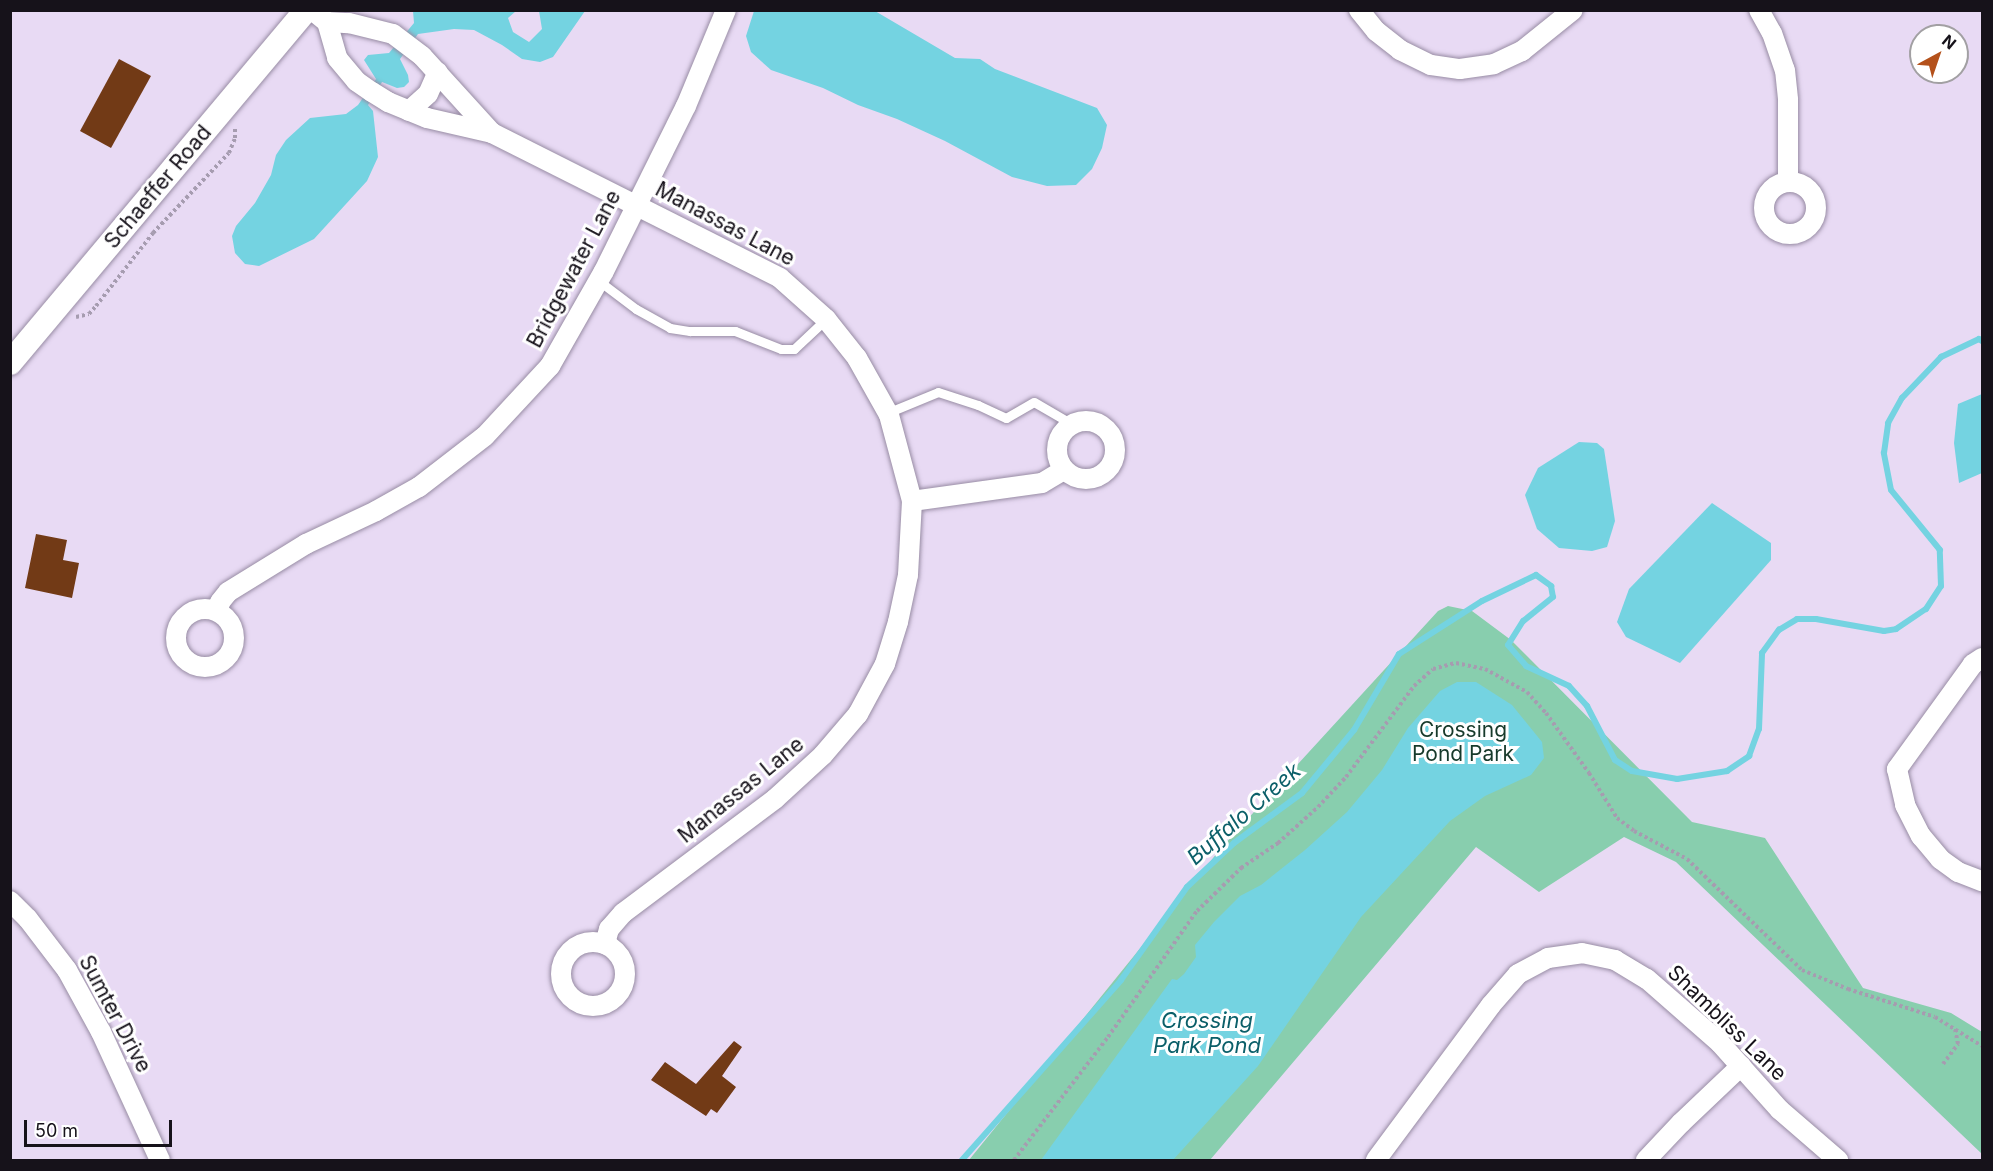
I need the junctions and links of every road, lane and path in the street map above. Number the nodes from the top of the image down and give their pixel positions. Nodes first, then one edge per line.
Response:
1 (306, 10) edge
2 (726, 10) edge
3 (1359, 10) edge
4 (1573, 10) edge
5 (1759, 10) edge
6 (320, 16) edge
7 (438, 72) junction
8 (409, 111) junction
9 (492, 133) junction
10 (1788, 181) dead end
11 (637, 204) junction
12 (599, 281) junction
13 (826, 319) junction
14 (10, 363) edge
15 (888, 413) junction
16 (1072, 424) junction
17 (1064, 470) junction
18 (912, 501) junction
19 (218, 611) dead end
20 (1983, 658) edge
21 (1983, 881) edge
22 (10, 901) edge
23 (605, 944) dead end
24 (1955, 1028) junction
25 (1983, 1046) edge
26 (1943, 1064) dead end
27 (1741, 1066) junction
28 (160, 1161) edge
29 (1014, 1161) edge
30 (1376, 1161) edge
31 (1647, 1161) edge
32 (1838, 1161) edge

1 - 14 street, Schaeffer Road
2 - 11 street, Bridgewater Lane
3 - 4 street
5 - 10 street
6 - 7 street, Manassas Lane
6 - 8 street
7 - 8 street
7 - 9 street, Manassas Lane
8 - 9 street
9 - 11 street, Manassas Lane
11 - 12 street, Bridgewater Lane
11 - 13 street, Manassas Lane
12 - 13 lane
12 - 19 street, Bridgewater Lane
13 - 15 street, Manassas Lane
15 - 16 lane
15 - 18 street, Manassas Lane
16 - 17 street
16 - 17 street
17 - 18 street
18 - 23 street, Manassas Lane
20 - 21 street
22 - 28 street, Sumter Drive
24 - 25 path
24 - 26 path
24 - 29 path
27 - 30 street, Shambliss Lane
27 - 31 street
27 - 32 street, Shambliss Lane

